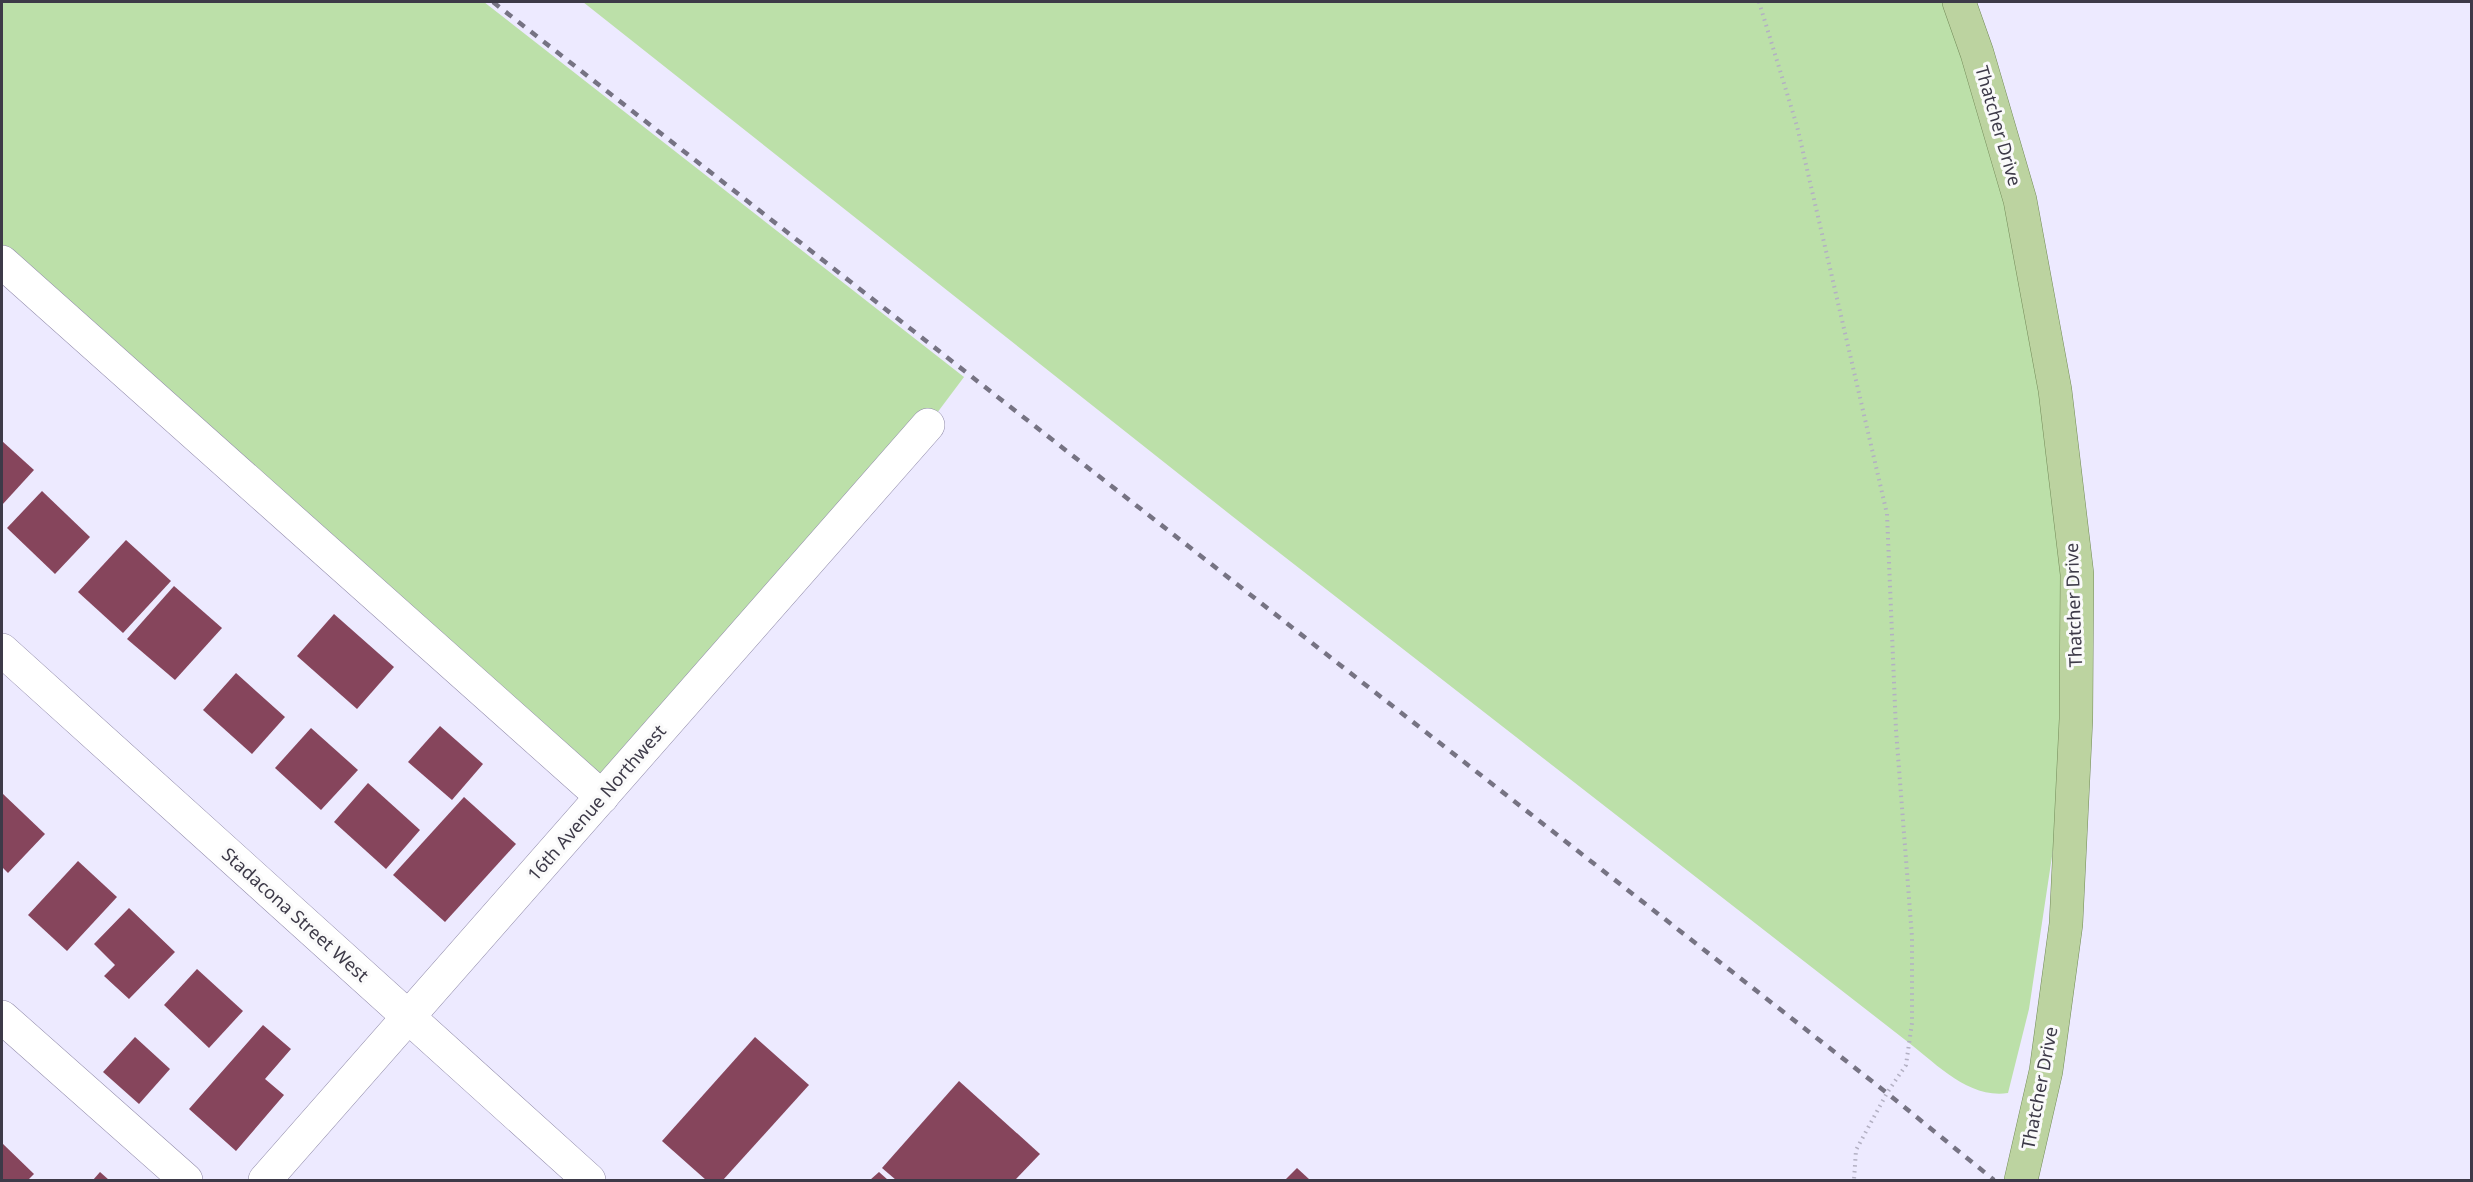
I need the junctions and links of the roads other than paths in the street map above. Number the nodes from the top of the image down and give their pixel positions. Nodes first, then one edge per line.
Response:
1 (1959, 2) edge
2 (2, 262) edge
3 (928, 425) dead end
4 (2, 650) edge
5 (602, 797) junction
6 (2, 1017) edge
7 (410, 1018) junction
8 (186, 1180) edge
9 (265, 1180) edge
10 (589, 1180) edge
11 (2022, 1180) edge

1 - 11 main road, Thatcher Drive
2 - 5 street
3 - 5 street, 16th Avenue Northwest
4 - 7 street, Stadacona Street West
5 - 7 street, 16th Avenue Northwest
6 - 8 street
7 - 9 street, 16th Avenue Northwest
7 - 10 street, Stadacona Street West

